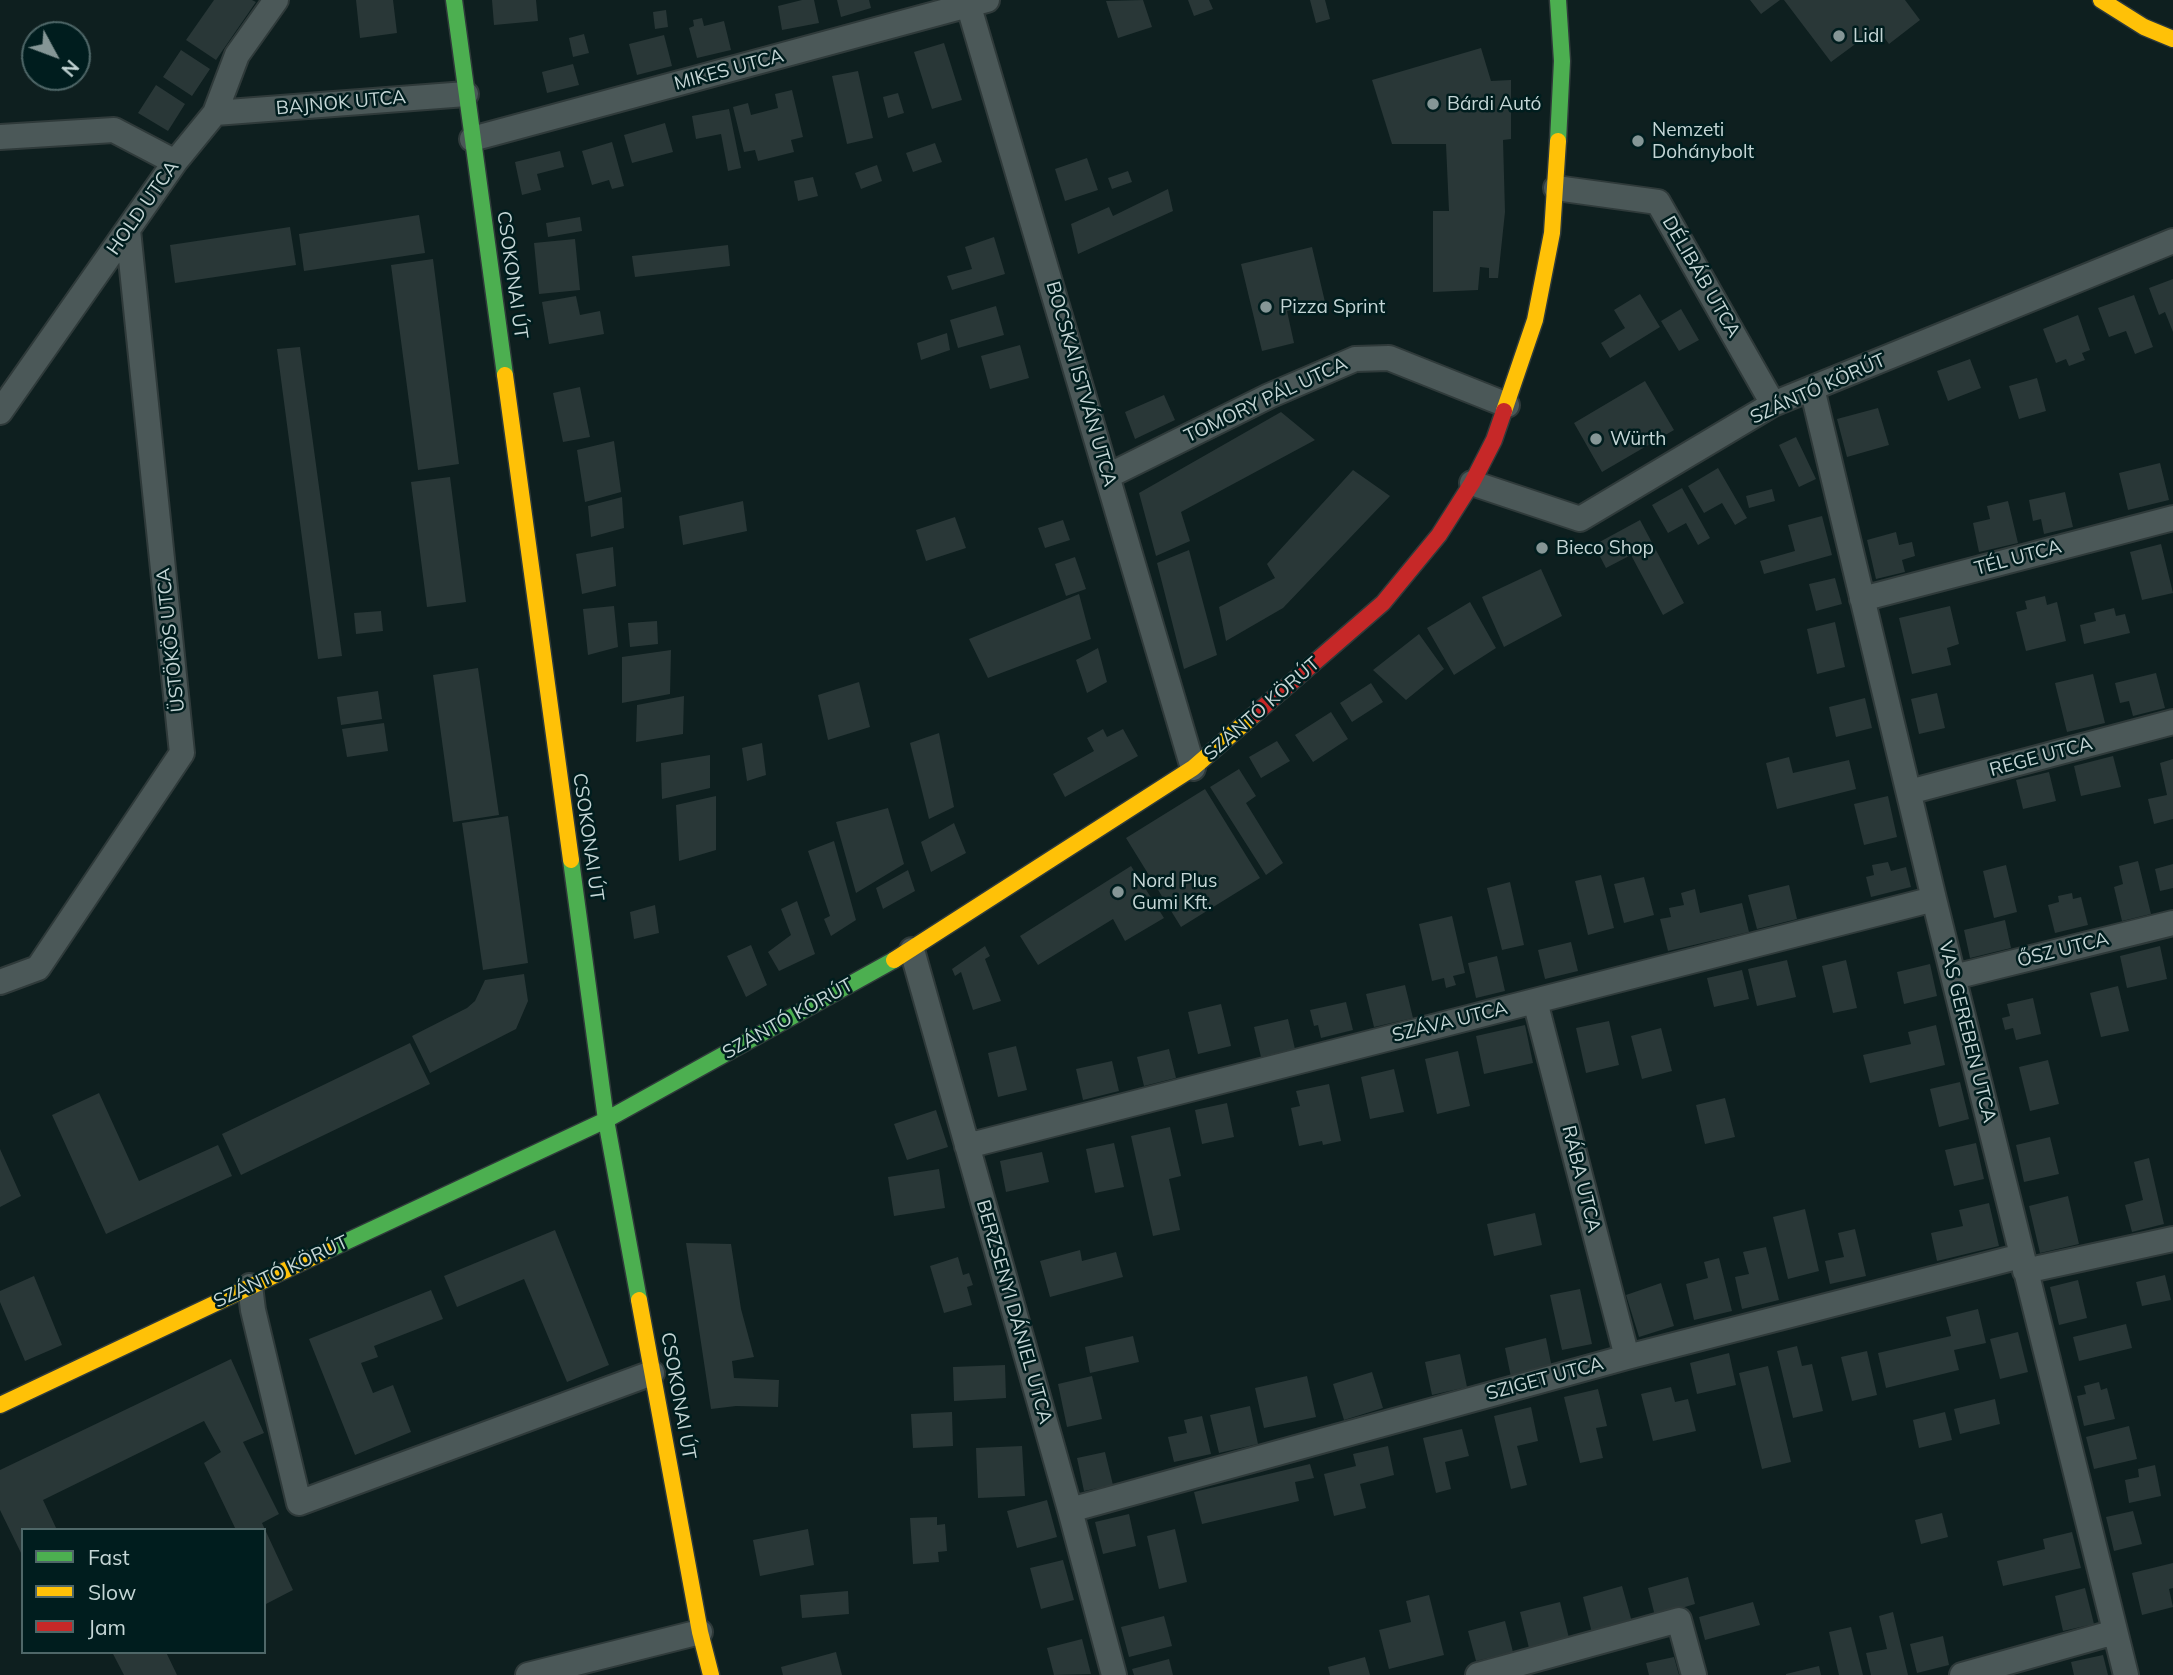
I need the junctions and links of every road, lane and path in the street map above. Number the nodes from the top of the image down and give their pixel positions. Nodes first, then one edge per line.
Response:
1 (276, 0) edge
2 (454, 0) edge
3 (1558, 0) edge
4 (2101, 0) edge
5 (974, 2) edge
6 (2173, 39) edge
7 (466, 94) junction
8 (215, 113) junction
9 (0, 137) edge
10 (472, 139) junction
11 (175, 162) junction
12 (1556, 188) junction
13 (128, 230) junction
14 (2173, 241) edge
15 (1812, 388) junction
16 (1773, 404) junction
17 (1507, 405) junction
18 (0, 412) edge
19 (1108, 477) junction
20 (1472, 483) junction
21 (2173, 518) edge
22 (1862, 599) junction
23 (2173, 722) edge
24 (1193, 768) junction
25 (1909, 792) junction
26 (1934, 900) junction
27 (2173, 923) edge
28 (912, 950) junction
29 (1954, 977) junction
30 (0, 982) edge
31 (1535, 1000) junction
32 (606, 1119) junction
33 (967, 1146) junction
34 (2173, 1239) edge
35 (2023, 1263) junction
36 (250, 1286) junction
37 (1627, 1357) junction
38 (652, 1373) junction
39 (0, 1405) edge
40 (1070, 1510) junction
41 (700, 1632) junction
42 (2115, 1632) junction
43 (528, 1675) edge
44 (711, 1675) edge
45 (1114, 1675) edge
46 (1478, 1675) edge
47 (1694, 1675) edge
48 (1962, 1675) edge
49 (2126, 1675) edge

1 - 8 street, HOLD UTCA
2 - 7 street, CSOKONAI ÚT
3 - 12 street, SZÁNTÓ KÖRÚT
4 - 6 street
5 - 10 street, MIKES UTCA
5 - 19 street, BOCSKAI ISTVÁN UTCA
7 - 8 street, BAJNOK UTCA
7 - 10 street, CSOKONAI ÚT
8 - 11 street, HOLD UTCA
9 - 11 street
10 - 32 street, CSOKONAI ÚT
11 - 13 street, HOLD UTCA
12 - 16 street, DÉLIBÁB UTCA
12 - 17 street, SZÁNTÓ KÖRÚT
13 - 18 street, HOLD UTCA
13 - 30 street, ÜSTÖKÖS UTCA
14 - 15 street, SZÁNTÓ KÖRÚT
15 - 16 street, SZÁNTÓ KÖRÚT
15 - 22 street, VAS GEREBEN UTCA
16 - 20 street, SZÁNTÓ KÖRÚT
17 - 19 street, TOMORY PÁL UTCA
17 - 20 street, SZÁNTÓ KÖRÚT
19 - 24 street, BOCSKAI ISTVÁN UTCA
20 - 24 street, SZÁNTÓ KÖRÚT
21 - 22 street, TÉL UTCA
22 - 25 street, VAS GEREBEN UTCA
23 - 25 street, REGE UTCA
24 - 28 street, SZÁNTÓ KÖRÚT
25 - 26 street, VAS GEREBEN UTCA
26 - 29 street, VAS GEREBEN UTCA
26 - 31 street, SZÁVA UTCA
27 - 29 street, ŐSZ UTCA
28 - 32 street, SZÁNTÓ KÖRÚT
28 - 33 street, BERZSENYI DÁNIEL UTCA
29 - 35 street, VAS GEREBEN UTCA
31 - 33 street, SZÁVA UTCA
31 - 37 street, RÁBA UTCA
32 - 36 street, SZÁNTÓ KÖRÚT
32 - 38 street, CSOKONAI ÚT
33 - 40 street, BERZSENYI DÁNIEL UTCA
34 - 35 street, SZIGET UTCA
35 - 37 street, SZIGET UTCA
35 - 42 street, VAS GEREBEN UTCA
36 - 38 street
36 - 39 street, SZÁNTÓ KÖRÚT
37 - 40 street, SZIGET UTCA
38 - 41 street, CSOKONAI ÚT
40 - 45 street, BERZSENYI DÁNIEL UTCA
41 - 43 street
41 - 44 street, CSOKONAI ÚT
42 - 48 street
42 - 49 street, VAS GEREBEN UTCA
46 - 47 street

